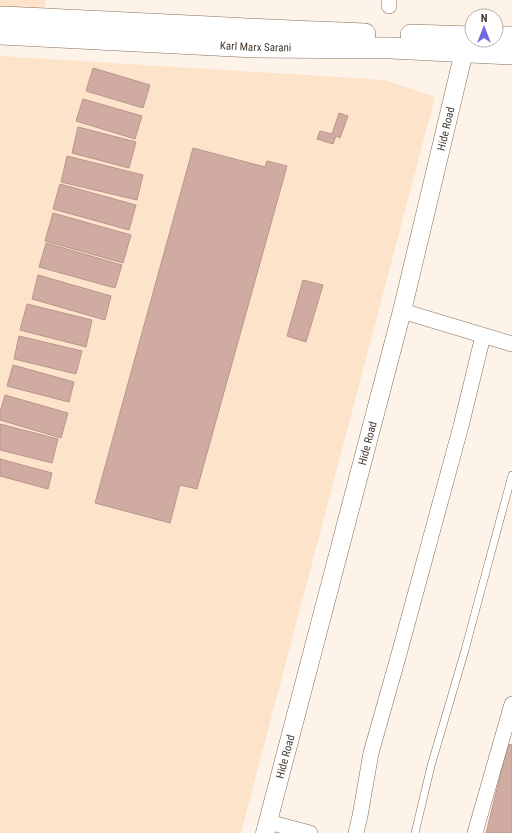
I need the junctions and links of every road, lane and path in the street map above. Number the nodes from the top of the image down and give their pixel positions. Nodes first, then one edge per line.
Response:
1 (0, 17) edge
2 (0, 34) edge
3 (391, 41) junction
4 (464, 42) edge
5 (467, 48) edge
6 (490, 48) edge
7 (512, 54) edge
8 (402, 311) junction
9 (483, 336) junction
10 (512, 344) edge
11 (512, 475) edge
12 (512, 704) edge
13 (266, 827) edge
14 (310, 833) edge
15 (356, 833) edge
16 (415, 833) edge
17 (475, 833) edge

1 - 3 main road
2 - 3 main road, Karl Marx Sarani
3 - 4 main road, Karl Marx Sarani
5 - 8 street, Hide Road
6 - 7 main road, Karl Marx Sarani
8 - 9 street
8 - 13 street, Hide Road
9 - 10 street
9 - 15 street
11 - 16 lane
12 - 17 street
13 - 14 street

